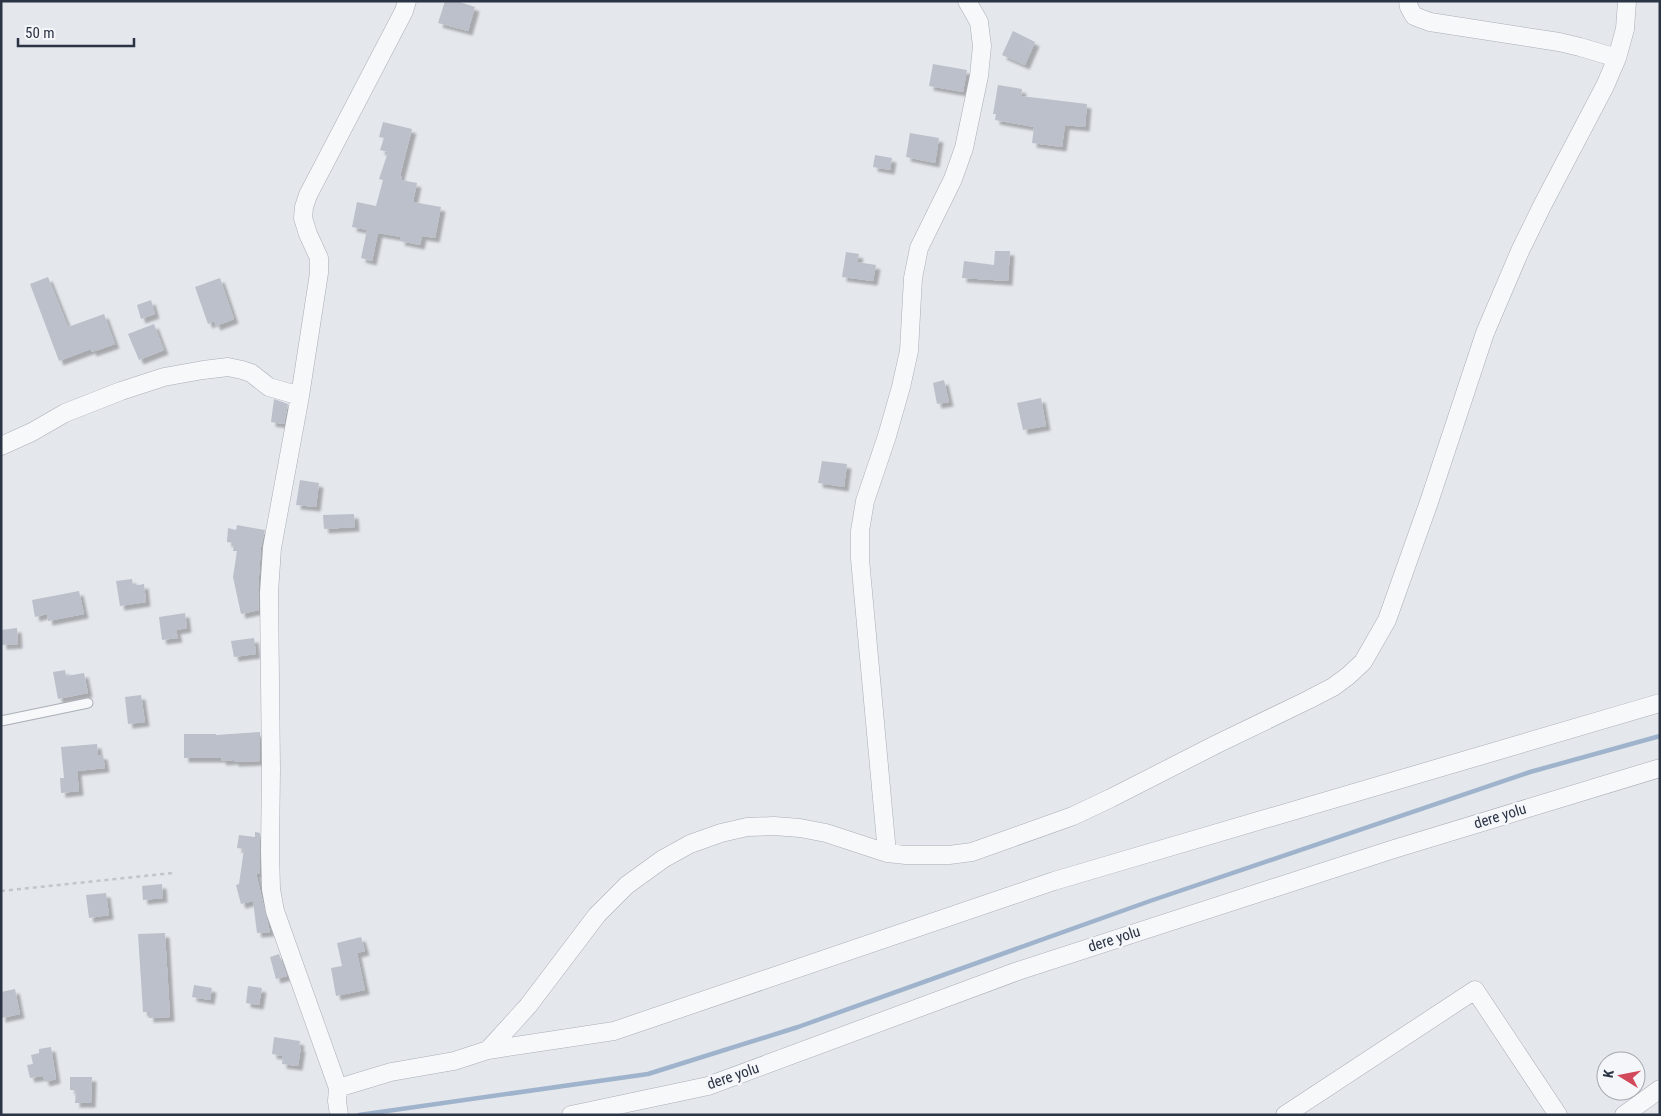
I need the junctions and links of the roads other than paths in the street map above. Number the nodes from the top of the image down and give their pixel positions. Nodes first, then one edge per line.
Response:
1 (408, 1) edge
2 (967, 1) edge
3 (1408, 1) edge
4 (1627, 1) edge
5 (1617, 58) junction
6 (300, 396) junction
7 (1, 446) edge
8 (88, 703) dead end
9 (1660, 703) edge
10 (1, 721) edge
11 (1660, 768) edge
12 (887, 853) junction
13 (488, 1050) junction
14 (1660, 1089) edge
15 (338, 1101) edge
16 (571, 1115) edge
17 (1285, 1115) edge
18 (1558, 1115) edge
19 (1624, 1115) edge

1 - 6 street
2 - 12 street
3 - 5 street
4 - 5 street
5 - 12 street
6 - 7 street
6 - 15 street
8 - 10 lane
9 - 13 street
11 - 16 street, dere yolu
12 - 13 street
13 - 15 street
14 - 19 street
17 - 18 street

